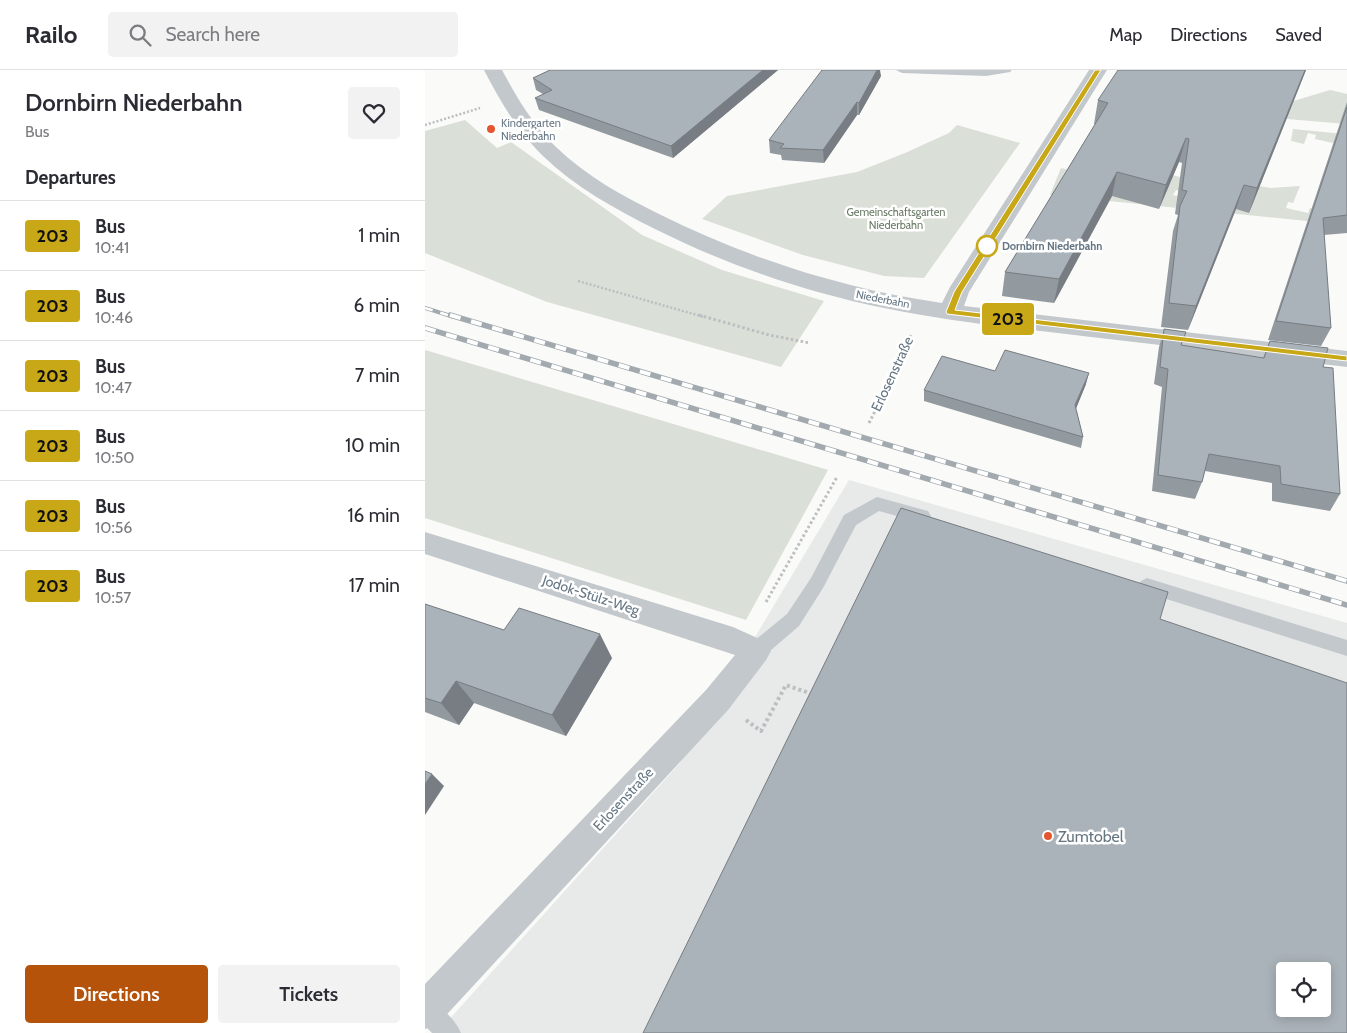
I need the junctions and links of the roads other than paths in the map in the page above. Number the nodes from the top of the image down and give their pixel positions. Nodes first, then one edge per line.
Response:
1 (493, 70) edge
2 (902, 70) edge
3 (1006, 70) edge
4 (1098, 70) edge
5 (950, 312) junction
6 (1347, 358) edge
7 (937, 521) edge
8 (425, 543) edge
9 (1128, 580) edge
10 (1347, 648) edge
11 (755, 651) junction
12 (425, 1011) edge
13 (449, 1033) edge

1 - 5 street, Niederbahn
2 - 3 lane
4 - 5 street
5 - 6 street, Niederbahn
7 - 11 lane, Erlosenstraße
8 - 11 street, Jodok-Stülz-Weg
9 - 10 lane
11 - 12 street, Erlosenstraße
12 - 13 lane

